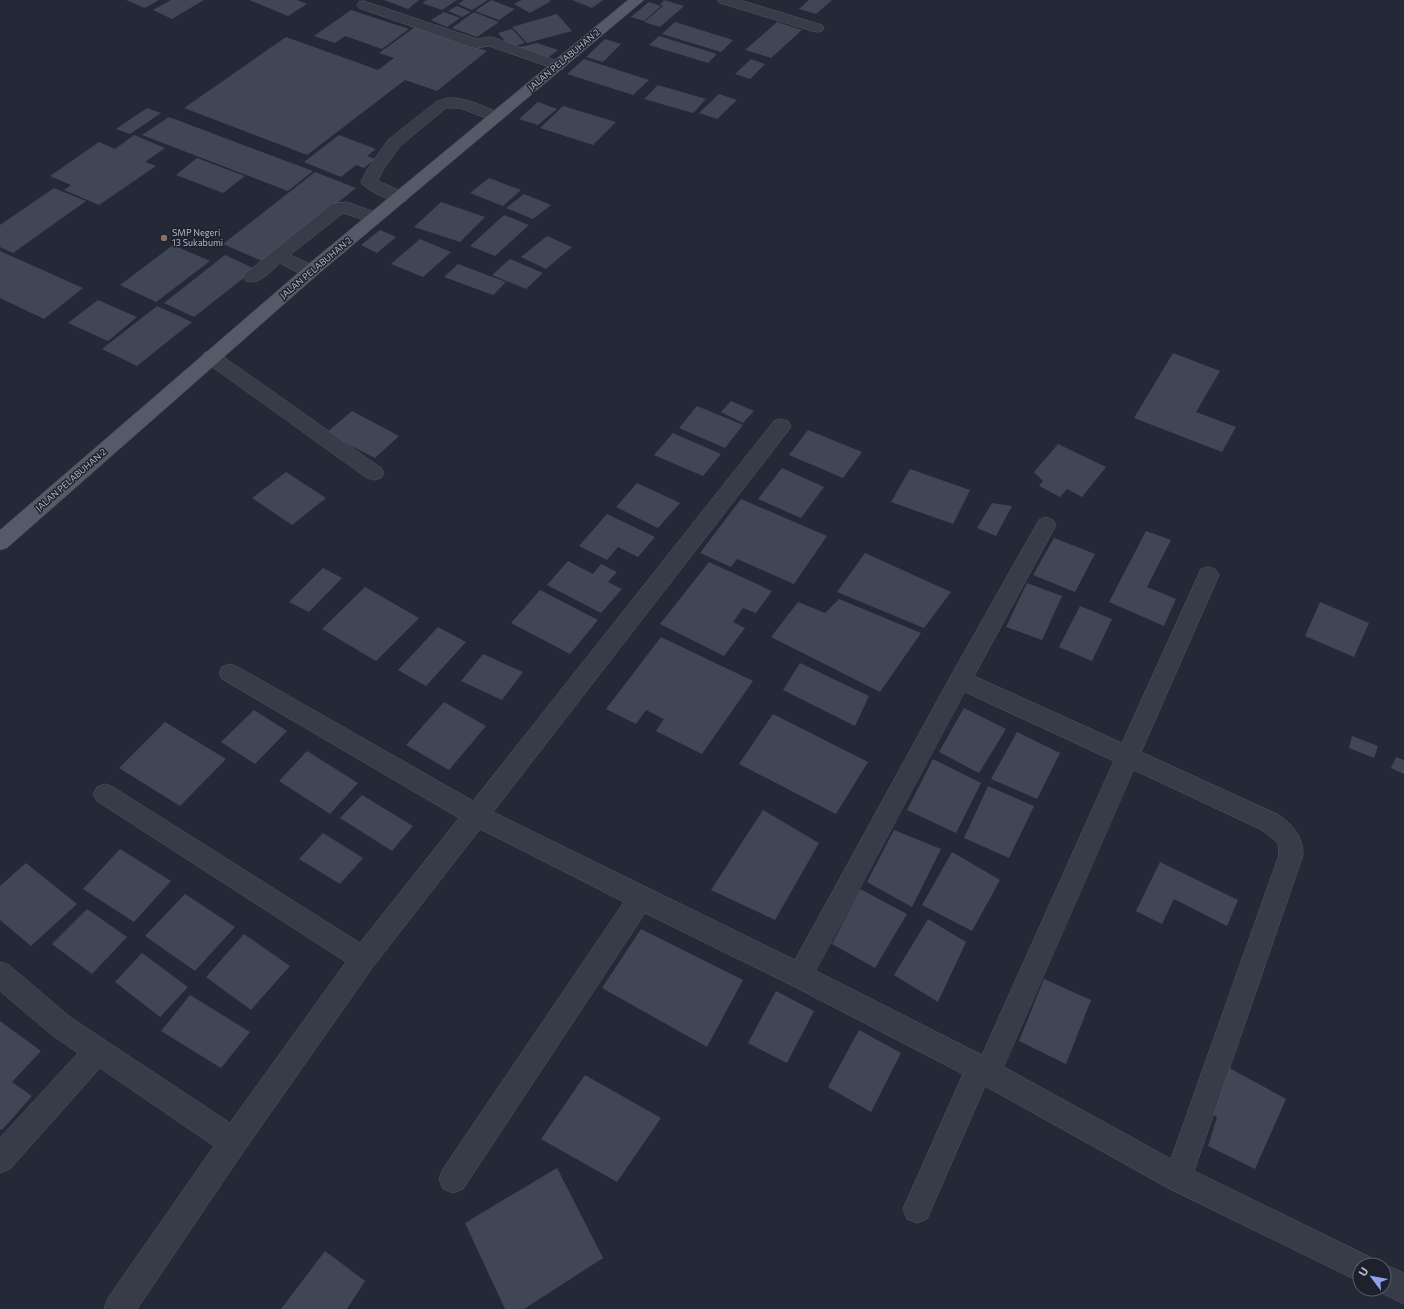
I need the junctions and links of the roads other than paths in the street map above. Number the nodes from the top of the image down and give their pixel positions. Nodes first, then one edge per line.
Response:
1 (637, 0) edge
2 (725, 0) edge
3 (364, 5) dead end
4 (816, 28) dead end
5 (558, 66) junction
6 (496, 117) junction
7 (400, 197) junction
8 (374, 218) junction
9 (278, 256) junction
10 (311, 271) junction
11 (252, 277) dead end
12 (211, 357) junction
13 (781, 426) dead end
14 (374, 474) dead end
15 (1046, 525) dead end
16 (0, 542) edge
17 (1208, 575) dead end
18 (230, 673) dead end
19 (960, 680) junction
20 (1128, 756) junction
21 (104, 794) dead end
22 (476, 814) junction
23 (641, 898) junction
24 (363, 959) junction
25 (0, 974) edge
26 (800, 976) junction
27 (97, 1051) junction
28 (983, 1071) junction
29 (233, 1142) junction
30 (0, 1159) edge
31 (1178, 1178) junction
32 (453, 1180) dead end
33 (917, 1209) dead end
34 (1352, 1263) edge
35 (1392, 1283) edge
36 (1404, 1289) edge
37 (119, 1309) edge

1 - 5 main road, JALAN PELABUHAN 2
2 - 4 street
3 - 5 street
5 - 6 main road, JALAN PELABUHAN 2
6 - 7 main road, JALAN PELABUHAN 2
6 - 7 street
7 - 8 main road, JALAN PELABUHAN 2
8 - 9 street
8 - 10 main road, JALAN PELABUHAN 2
9 - 10 street
9 - 11 street
10 - 12 main road, JALAN PELABUHAN 2
12 - 14 street
12 - 16 main road, JALAN PELABUHAN 2
13 - 22 street
15 - 19 street
17 - 20 street
18 - 22 street
19 - 20 street
19 - 26 street
20 - 28 street
20 - 31 street
21 - 24 street
22 - 23 street
22 - 24 street
23 - 26 street
23 - 32 street
24 - 29 street
25 - 27 street
26 - 28 street
27 - 29 street
27 - 30 street
28 - 31 street
28 - 33 street
29 - 37 street
31 - 34 street
35 - 36 street

